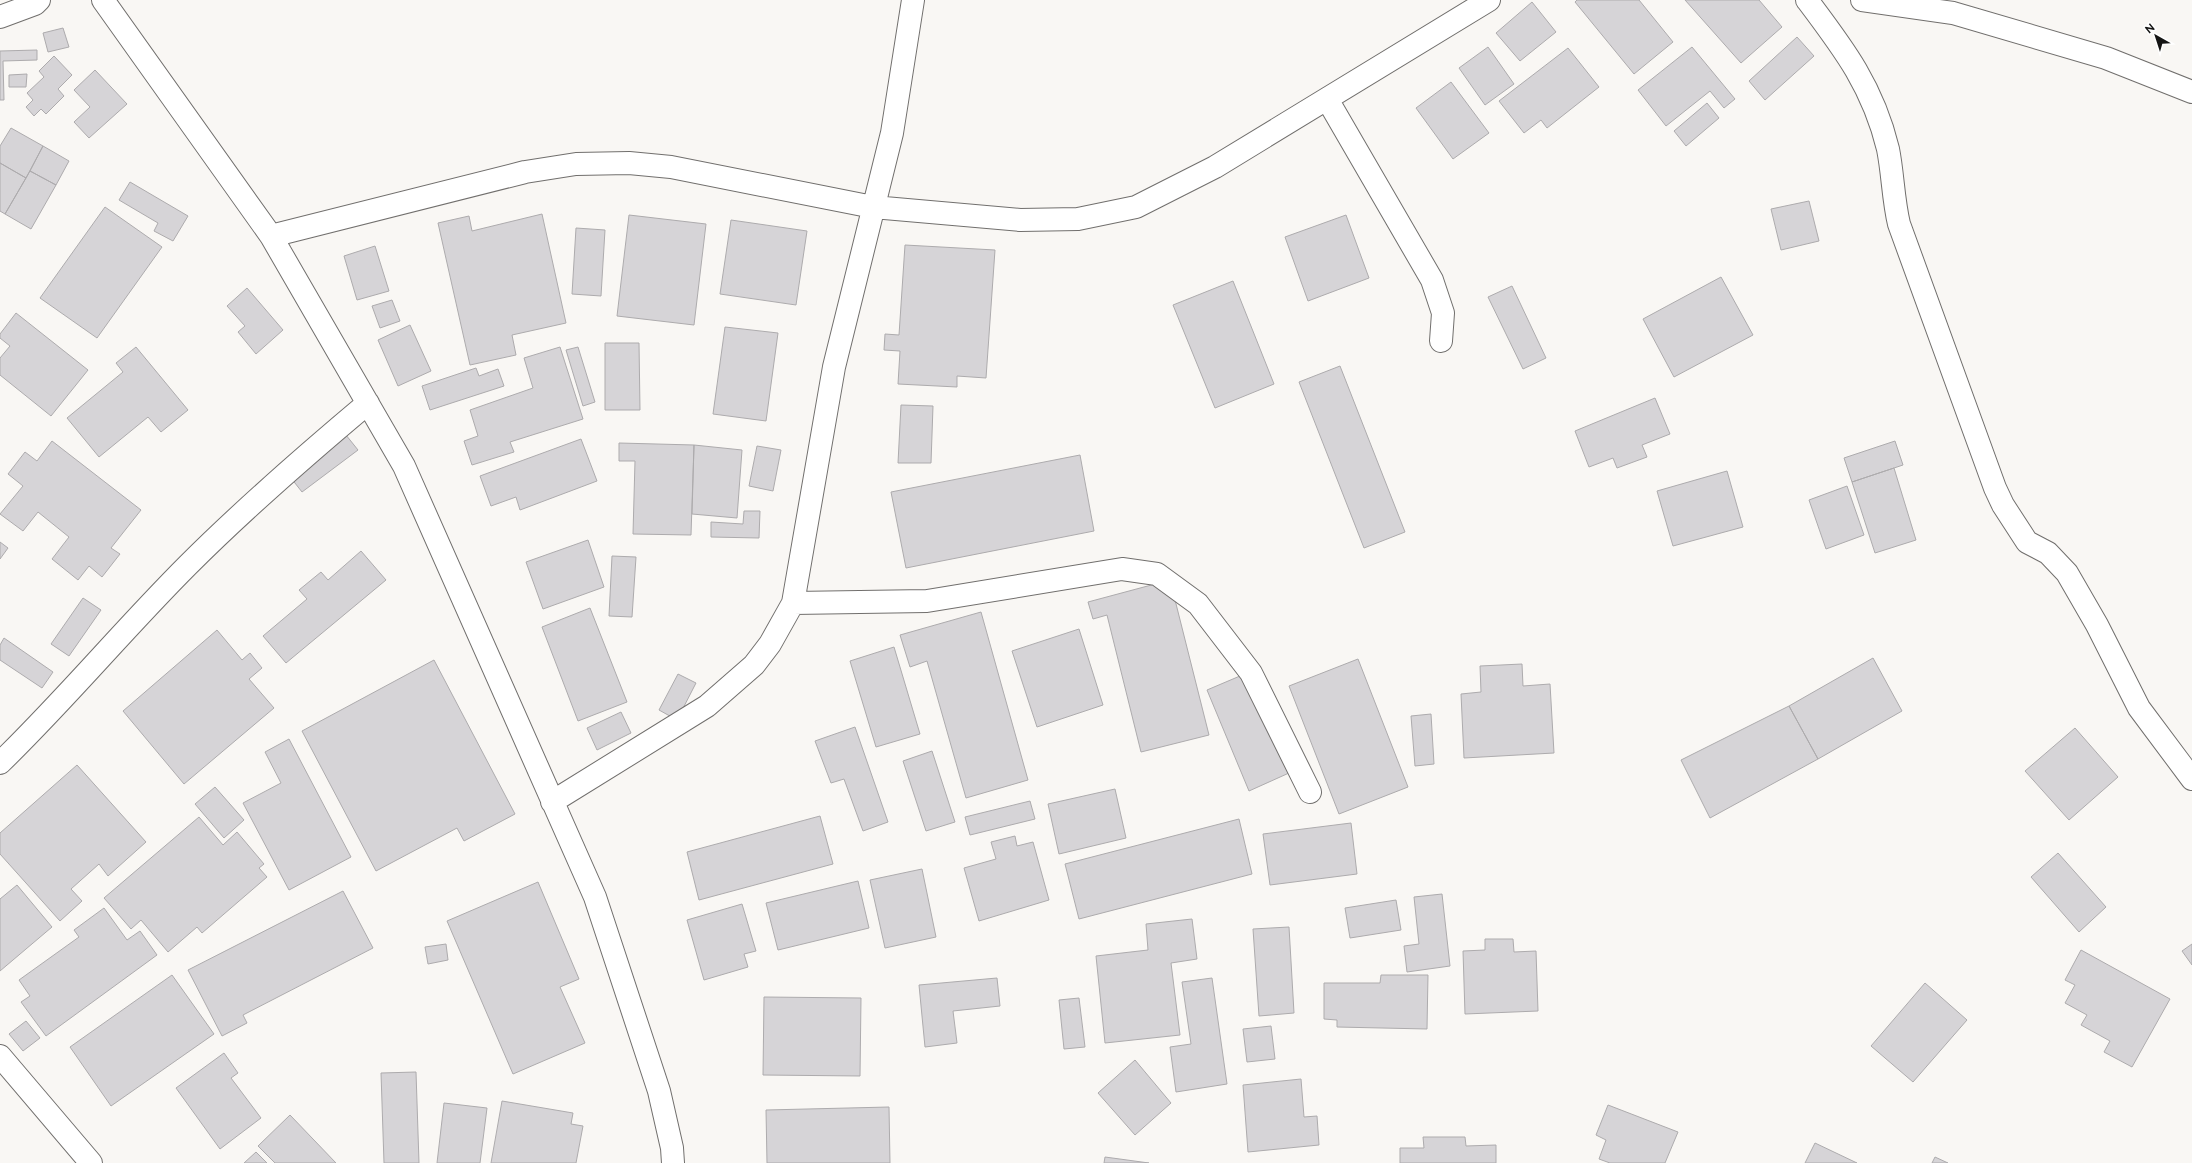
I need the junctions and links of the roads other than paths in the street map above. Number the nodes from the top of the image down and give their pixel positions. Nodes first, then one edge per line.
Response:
1 (39, 0) edge
2 (103, 0) edge
3 (913, 0) edge
4 (1489, 0) edge
5 (1807, 0) edge
6 (1862, 0) edge
7 (0, 17) edge
8 (2192, 92) edge
9 (1327, 99) junction
10 (873, 207) junction
11 (271, 236) junction
12 (1441, 341) dead end
13 (368, 403) junction
14 (793, 603) junction
15 (0, 763) edge
16 (2192, 778) edge
17 (1310, 792) dead end
18 (552, 802) junction
19 (0, 1056) edge
20 (82, 1159) edge
21 (673, 1163) edge

1 - 7 street
2 - 11 street
3 - 10 street
4 - 9 street
5 - 16 street
6 - 8 street
9 - 10 street
9 - 12 street
10 - 11 street
10 - 14 street
11 - 13 street
13 - 15 street
13 - 18 street
14 - 17 street
14 - 18 street
18 - 21 street
19 - 20 street

